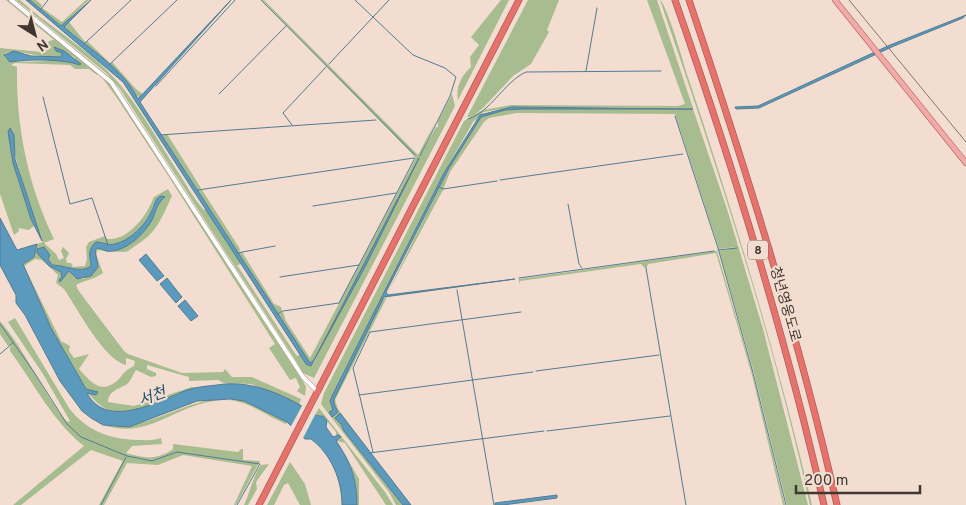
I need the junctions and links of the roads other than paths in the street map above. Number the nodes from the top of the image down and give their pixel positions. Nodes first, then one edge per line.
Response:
1 (11, 0) edge
2 (519, 0) edge
3 (675, 0) edge
4 (689, 0) edge
5 (835, 0) edge
6 (965, 160) edge
7 (318, 392) junction
8 (259, 505) edge
9 (824, 505) edge
10 (837, 505) edge

1 - 7 street
2 - 7 highway
3 - 9 highway, 청년영웅도로 / 8
4 - 10 highway, 청년영웅도로 / 8
5 - 6 main road
7 - 8 highway

